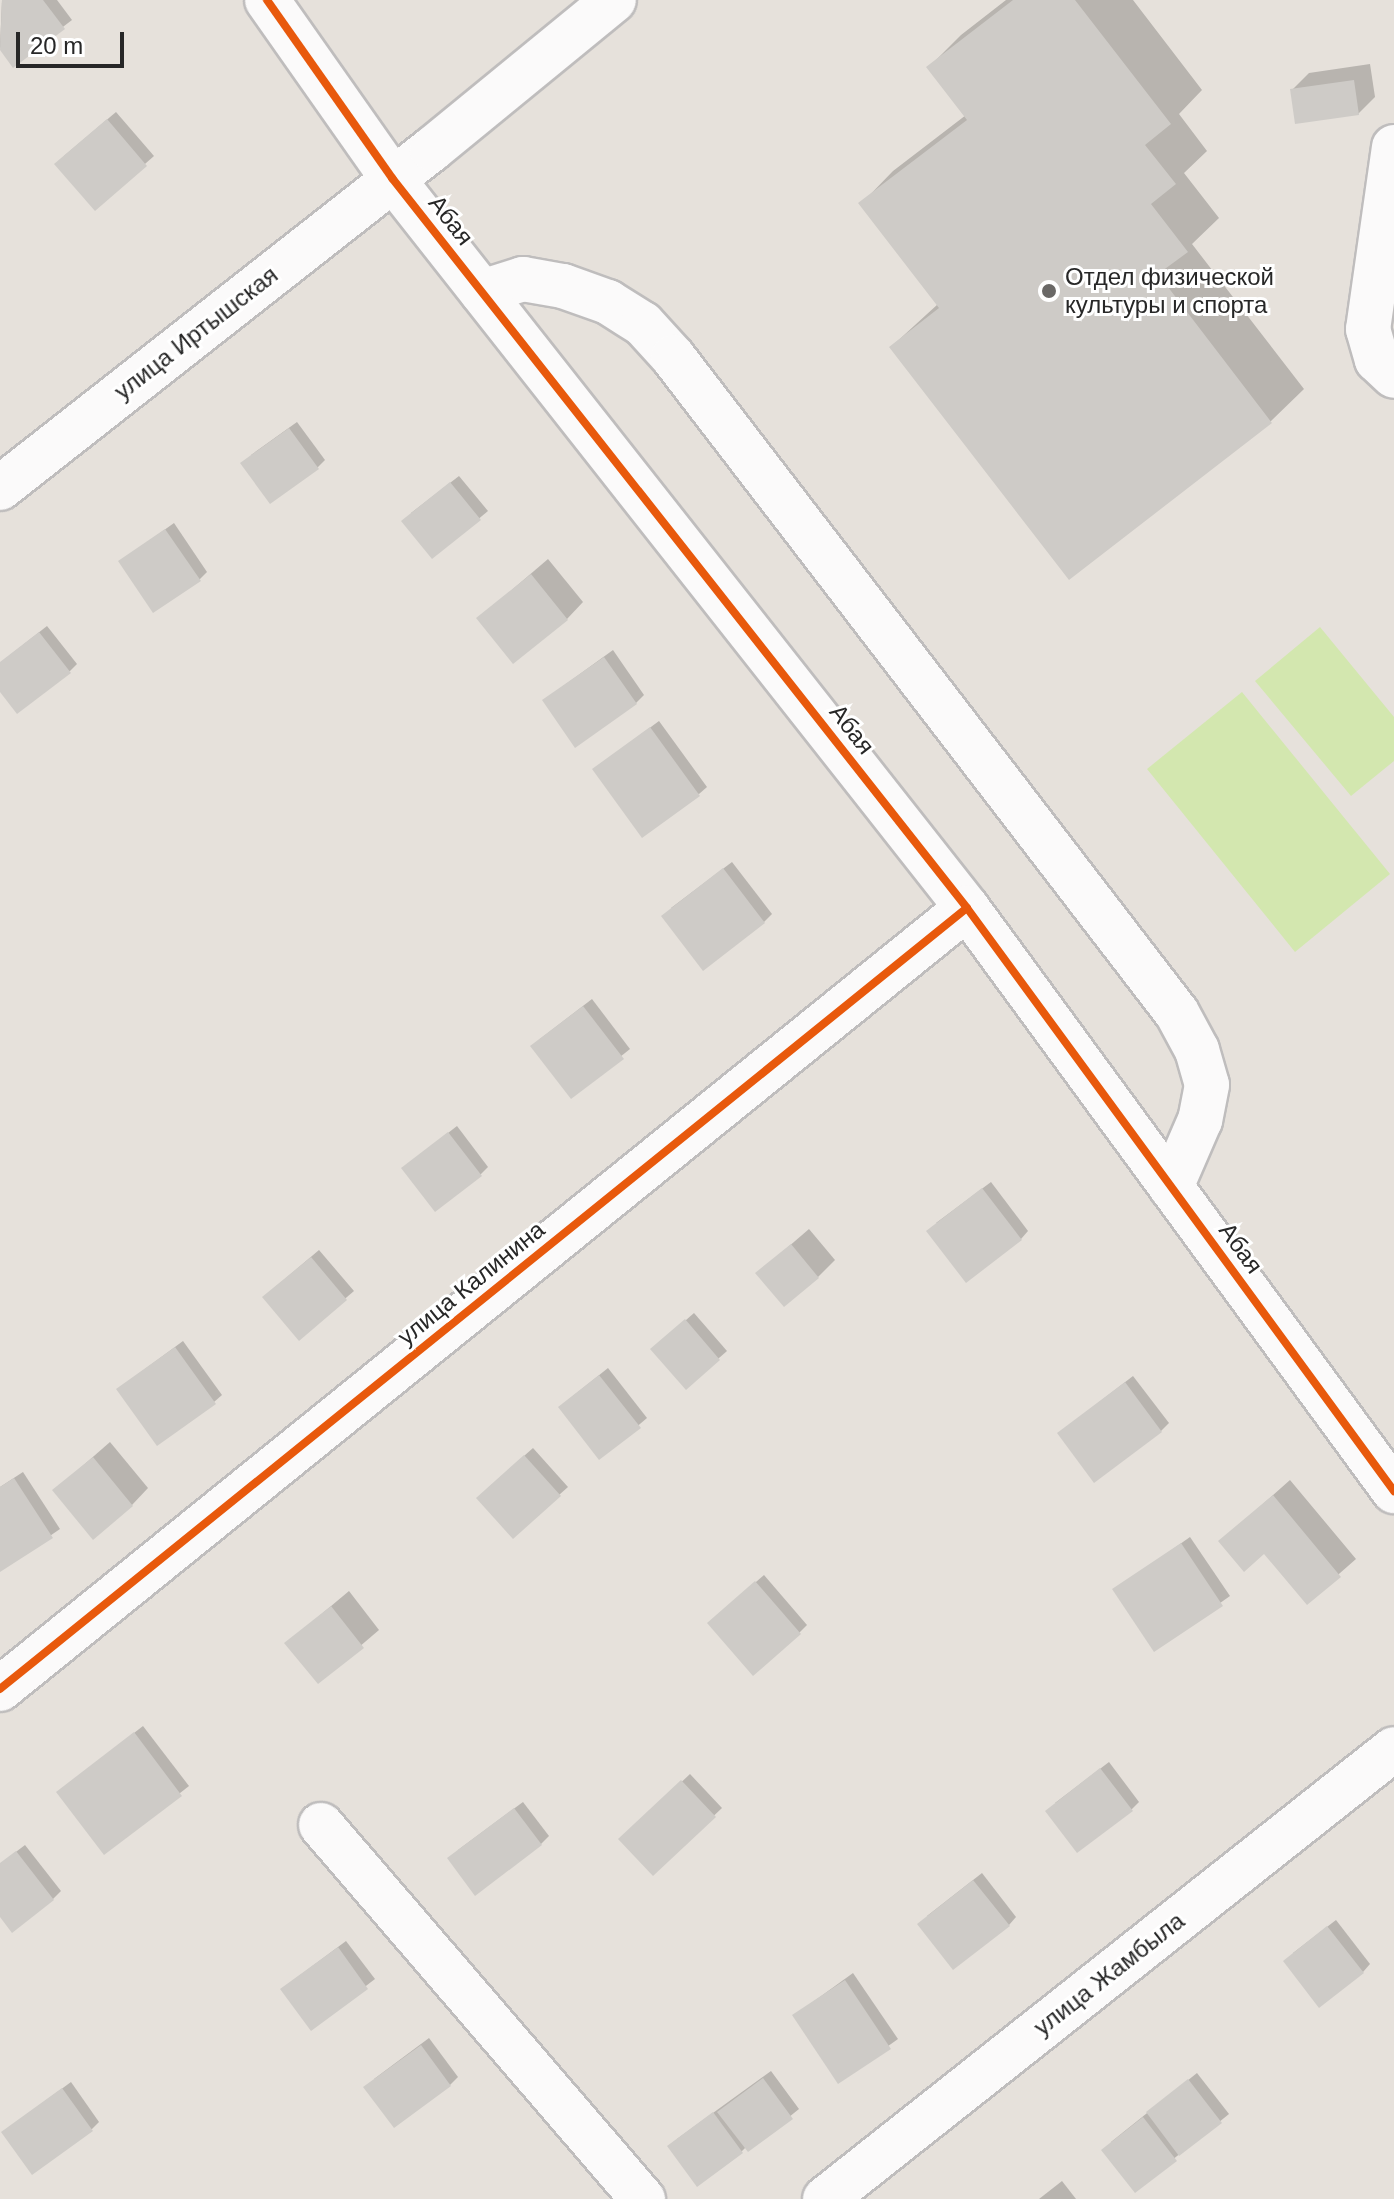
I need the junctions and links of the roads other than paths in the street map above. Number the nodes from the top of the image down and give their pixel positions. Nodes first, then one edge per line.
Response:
1 (267, 0) edge
2 (614, 0) edge
3 (1394, 147) edge
4 (392, 178) junction
5 (482, 292) junction
6 (1394, 376) edge
7 (0, 488) edge
8 (967, 908) junction
9 (1171, 1187) junction
10 (1394, 1491) edge
11 (0, 1689) edge
12 (1394, 1749) edge
13 (321, 1825) dead end
14 (643, 2199) edge
15 (825, 2199) edge

1 - 4 street, Абая
2 - 4 street, улица Иртышская
3 - 6 street
4 - 5 street, Абая
4 - 7 street, улица Иртышская
5 - 8 street, Абая
5 - 9 street
8 - 9 street, Абая
8 - 11 street, улица Калинина
9 - 10 street, Абая
12 - 15 street, улица Жамбыла
13 - 14 street

